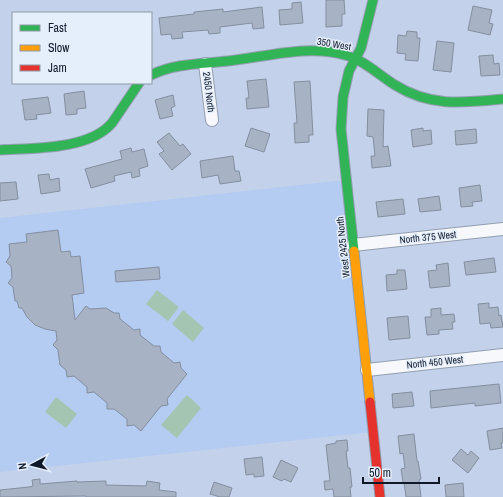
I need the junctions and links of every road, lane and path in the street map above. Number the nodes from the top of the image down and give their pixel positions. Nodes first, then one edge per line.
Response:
1 (373, 0) edge
2 (356, 60) junction
3 (205, 64) junction
4 (152, 75) edge
5 (138, 84) edge
6 (503, 99) edge
7 (212, 120) dead end
8 (0, 150) edge
9 (503, 229) edge
10 (353, 245) junction
11 (503, 355) edge
12 (367, 370) junction
13 (380, 497) edge

1 - 2 street, West 2425 North
2 - 3 street, 350 West
2 - 6 street, 350 West
2 - 10 street, West 2425 North
3 - 4 street, 350 West
3 - 7 street, 2450 North
5 - 8 street
9 - 10 street, North 375 West
10 - 12 street, West 2425 North
11 - 12 street, North 450 West
12 - 13 street, West 2425 North

